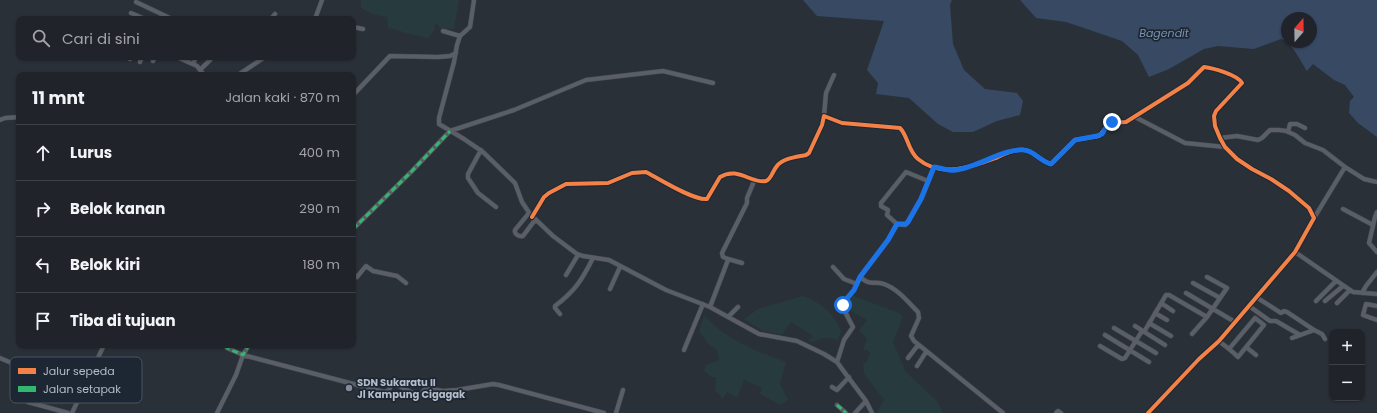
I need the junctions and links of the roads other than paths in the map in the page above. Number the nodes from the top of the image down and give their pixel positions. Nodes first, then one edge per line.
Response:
1 (322, 0) edge
2 (474, 0) edge
3 (136, 2) dead end
4 (131, 13) dead end
5 (160, 14) joint
6 (138, 16) edge
7 (165, 16) edge
8 (316, 16) edge
9 (356, 28) edge
10 (363, 29) dead end
11 (443, 31) dead end
12 (460, 36) junction
13 (456, 49) junction
14 (195, 60) edge
15 (211, 60) dead end
16 (260, 60) edge
17 (200, 70) joint
18 (242, 72) edge
19 (834, 75) dead end
20 (713, 83) dead end
21 (356, 92) edge
22 (824, 116) junction
23 (16, 117) edge
24 (1134, 117) junction
25 (0, 120) edge
26 (1305, 128) dead end
27 (450, 131) junction
28 (1288, 132) junction
29 (1220, 138) junction
30 (1225, 147) junction
31 (481, 150) junction
32 (934, 167) junction
33 (1345, 167) junction
34 (755, 180) junction
35 (928, 181) junction
36 (1377, 182) edge
37 (496, 207) dead end
38 (1343, 209) dead end
39 (529, 213) junction
40 (1376, 215) edge
41 (1314, 218) junction
42 (534, 219) junction
43 (897, 224) junction
44 (356, 226) edge
45 (1373, 226) junction
46 (1295, 252) junction
47 (1377, 252) edge
48 (578, 255) junction
49 (593, 258) junction
50 (728, 261) junction
51 (742, 263) dead end
52 (833, 266) dead end
53 (620, 267) junction
54 (566, 275) dead end
55 (1376, 275) edge
56 (356, 276) edge
57 (860, 277) junction
58 (1207, 277) dead end
59 (1336, 281) junction
60 (406, 283) dead end
61 (1193, 283) dead end
62 (857, 284) junction
63 (1343, 286) junction
64 (610, 289) dead end
65 (1350, 290) junction
66 (1186, 293) dead end
67 (1362, 293) junction
68 (1377, 294) edge
69 (1256, 297) junction
70 (1220, 298) junction
71 (1316, 301) dead end
72 (1325, 301) dead end
73 (1161, 303) junction
74 (1337, 303) dead end
75 (703, 304) junction
76 (1377, 306) edge
77 (710, 307) junction
78 (738, 307) dead end
79 (1248, 307) junction
80 (1213, 308) junction
81 (1173, 311) dead end
82 (1155, 313) junction
83 (1280, 313) junction
84 (560, 314) dead end
85 (728, 317) junction
86 (1207, 317) junction
87 (1167, 320) dead end
88 (1377, 320) edge
89 (1276, 321) junction
90 (1195, 322) dead end
91 (1235, 322) junction
92 (1149, 323) junction
93 (1200, 325) junction
94 (1135, 326) dead end
95 (1114, 328) dead end
96 (1314, 330) junction
97 (1143, 331) junction
98 (1192, 334) dead end
99 (1106, 335) dead end
100 (1300, 335) junction
101 (1171, 336) dead end
102 (1324, 337) dead end
103 (1292, 338) dead end
104 (1136, 340) junction
105 (1220, 342) junction
106 (918, 345) junction
107 (1165, 345) dead end
108 (1100, 346) dead end
109 (1246, 347) junction
110 (227, 348) edge
111 (247, 348) edge
112 (684, 350) dead end
113 (1130, 350) junction
114 (1229, 350) junction
115 (926, 352) junction
116 (1156, 353) dead end
117 (243, 355) junction
118 (1256, 355) dead end
119 (0, 358) edge
120 (908, 358) dead end
121 (10, 362) edge
122 (837, 362) junction
123 (1149, 362) dead end
124 (917, 366) dead end
125 (849, 378) junction
126 (832, 387) dead end
127 (623, 390) dead end
128 (866, 400) junction
129 (32, 403) edge
130 (77, 403) edge
131 (837, 405) dead end
132 (68, 413) edge
133 (72, 413) edge
134 (217, 413) edge
135 (604, 413) edge
136 (616, 413) edge
137 (846, 413) edge
138 (855, 413) edge
139 (872, 413) edge
140 (1003, 413) edge
141 (1056, 413) edge
142 (1061, 413) edge
143 (1148, 413) edge

1 - 8 street
2 - 12 street
3 - 5 street
4 - 6 street
5 - 7 street
9 - 10 street
11 - 12 street
12 - 13 street
13 - 21 street
13 - 27 street
14 - 17 street
15 - 17 street
16 - 18 street
19 - 22 street
20 - 27 street
22 - 32 street
22 - 34 street
23 - 25 street
24 - 29 street
24 - 30 street
24 - 32 street
26 - 28 street
27 - 31 street
27 - 44 street
28 - 29 street
28 - 33 street
29 - 30 street
30 - 41 street
31 - 37 street
31 - 39 street
32 - 35 street
33 - 36 street
33 - 41 street
34 - 42 street
34 - 50 street
35 - 43 street
35 - 43 street
38 - 45 street
39 - 42 street
39 - 42 street
40 - 45 street
41 - 46 street
42 - 48 street
43 - 57 street
45 - 47 street
46 - 59 street
46 - 69 street
48 - 49 street
48 - 54 street
49 - 53 street
49 - 84 street
50 - 51 street
50 - 77 street
52 - 62 street
53 - 64 street
53 - 75 street
55 - 67 street
56 - 60 street
57 - 62 street
57 - 106 street
58 - 70 street
59 - 63 street
59 - 71 street
61 - 70 street
62 - 122 street
63 - 65 street
63 - 72 street
65 - 67 street
65 - 74 street
66 - 80 street
67 - 68 street
69 - 79 street
69 - 83 street
70 - 80 street
73 - 81 street
73 - 82 street
73 - 86 street
75 - 77 street
75 - 112 street
76 - 88 street
77 - 85 street
78 - 85 street
79 - 89 street
79 - 91 street
79 - 105 street
80 - 86 street
80 - 91 street
82 - 87 street
82 - 92 street
83 - 89 street
83 - 96 street
85 - 122 street
86 - 93 street
89 - 100 street
90 - 93 street
91 - 105 street
92 - 97 street
92 - 101 street
93 - 98 street
94 - 97 street
95 - 104 street
96 - 100 street
96 - 102 street
97 - 104 street
97 - 107 street
99 - 113 street
100 - 103 street
104 - 113 street
104 - 116 street
105 - 114 street
105 - 143 street
106 - 115 street
106 - 120 street
108 - 113 street
109 - 114 street
109 - 114 street
109 - 118 street
110 - 117 street
111 - 117 street
113 - 123 street
115 - 124 street
115 - 140 street
117 - 134 street
117 - 135 street
119 - 121 street
122 - 125 street
125 - 126 street
125 - 128 street
127 - 136 street
128 - 138 street
128 - 139 street
129 - 132 street
130 - 133 street
131 - 137 street
141 - 142 street

